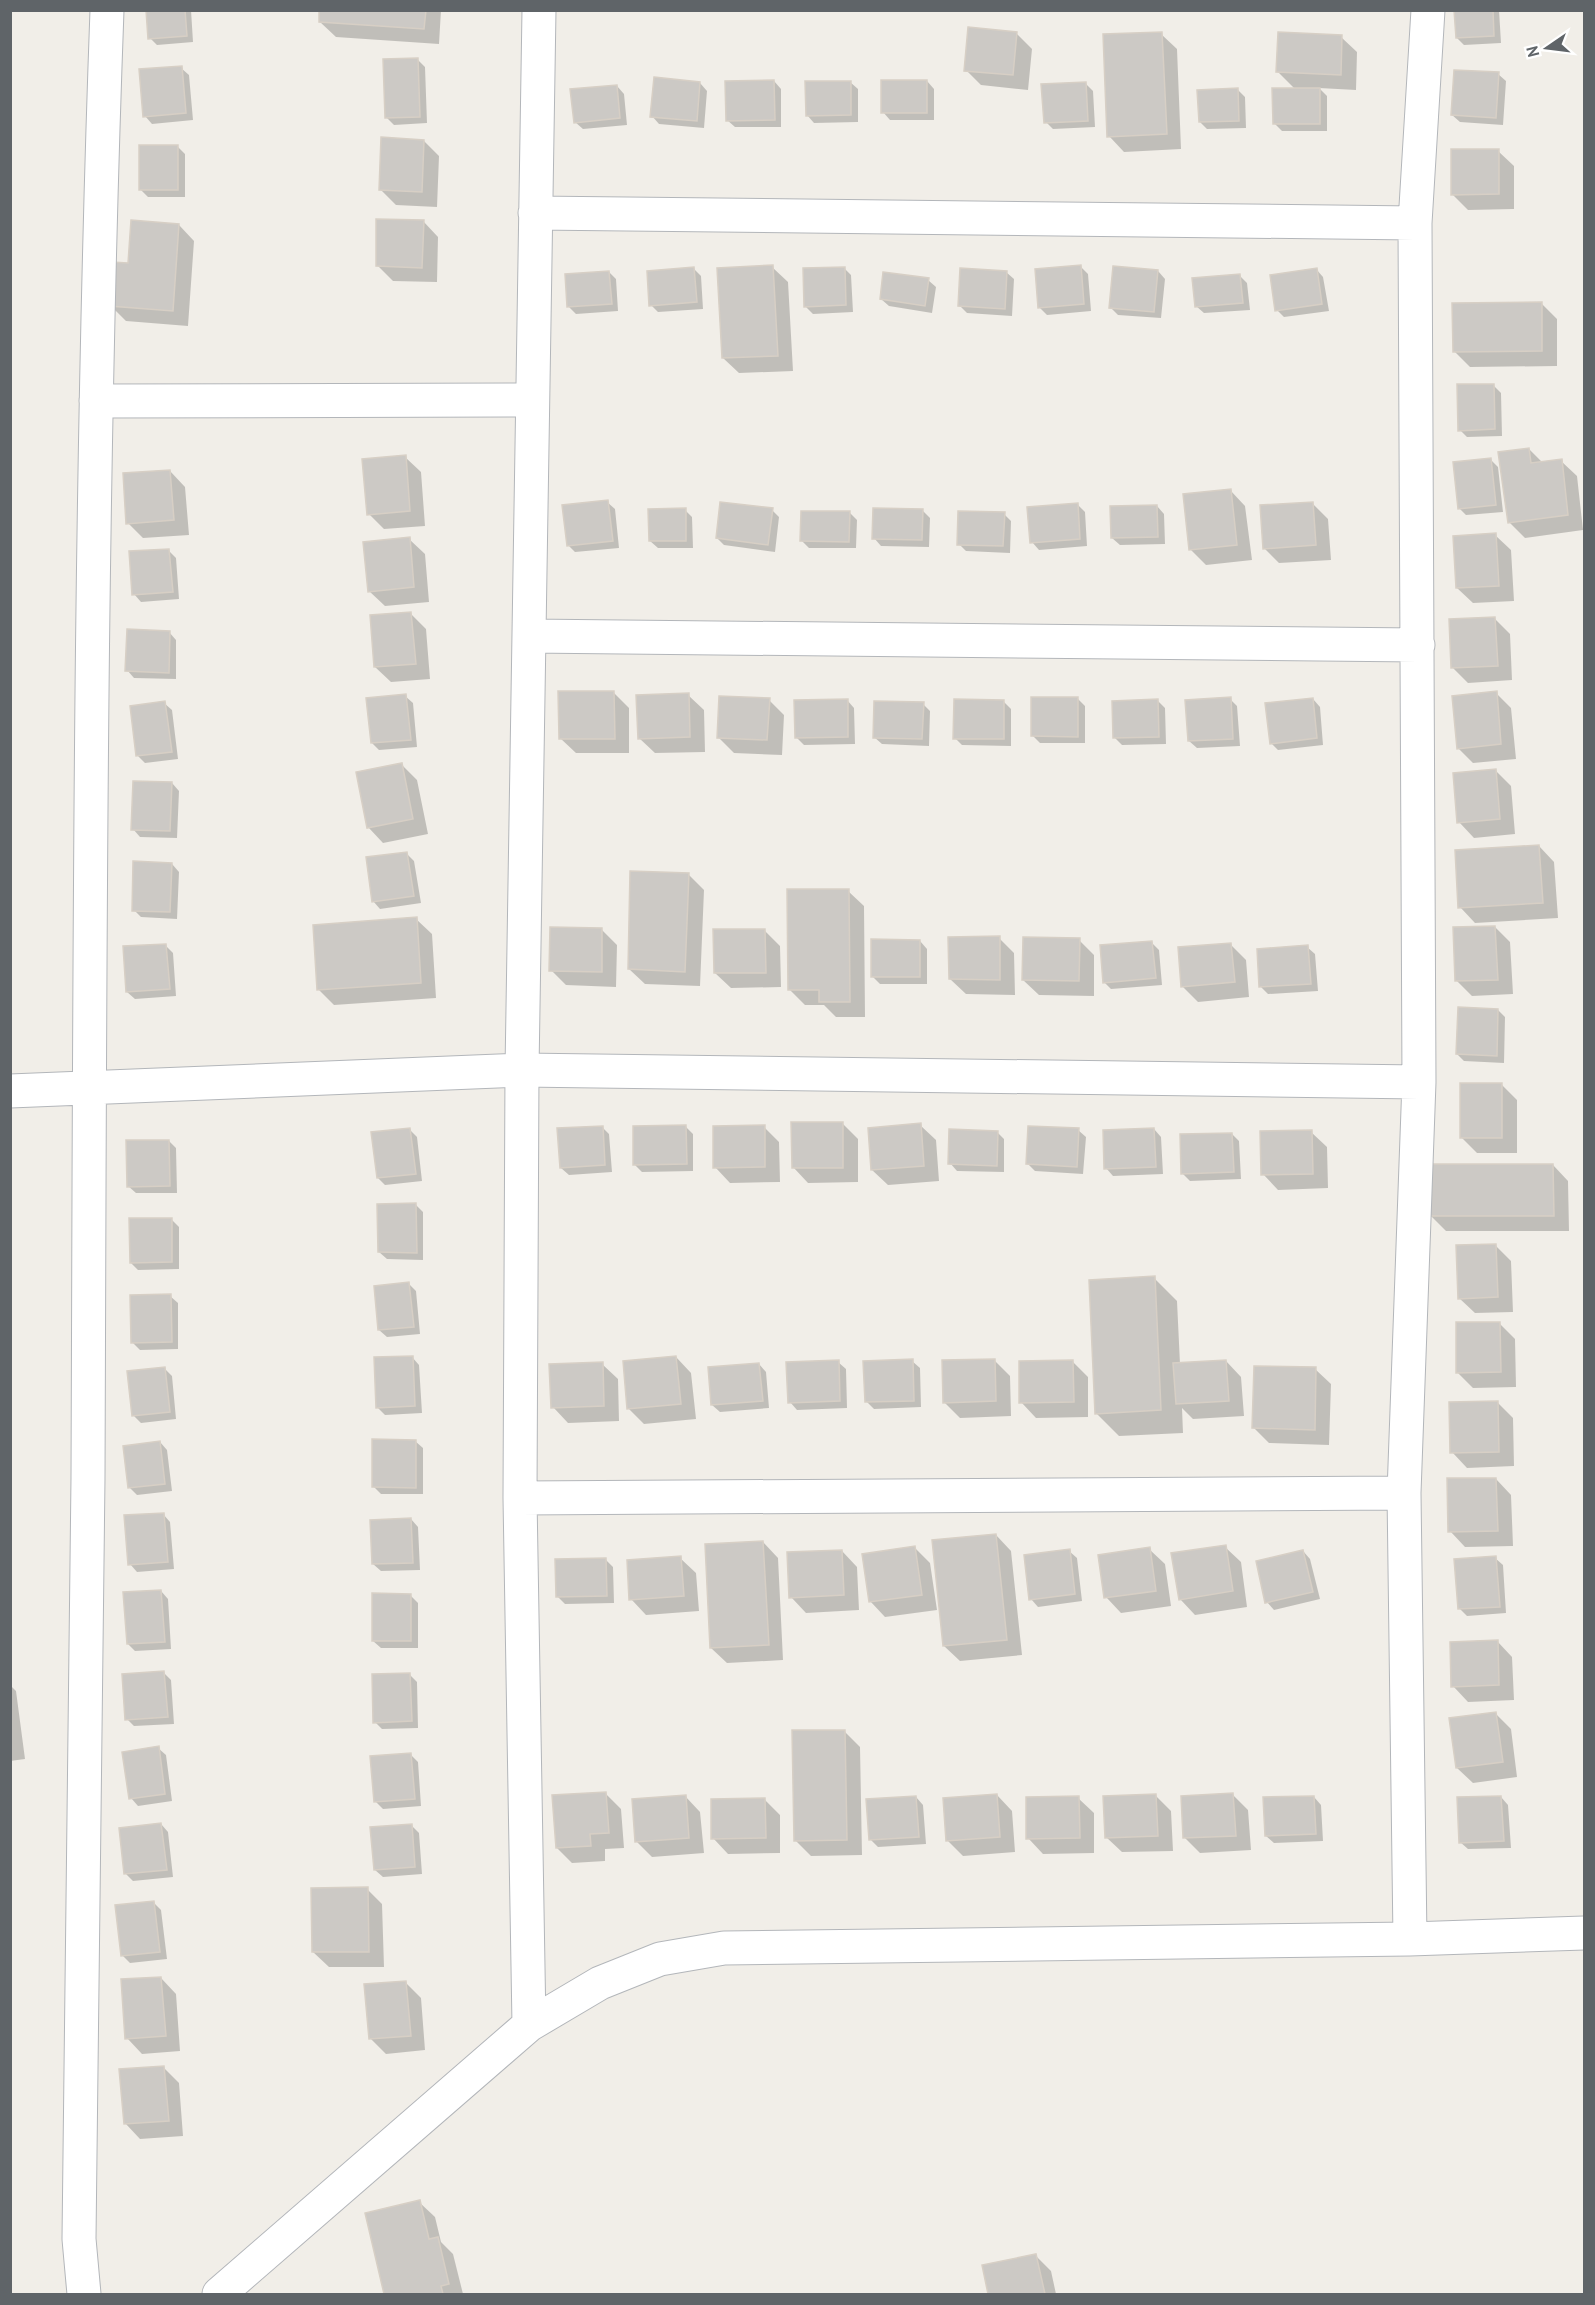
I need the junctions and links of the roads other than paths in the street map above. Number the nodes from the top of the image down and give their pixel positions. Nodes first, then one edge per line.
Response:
1 (107, 10) edge
2 (539, 10) edge
3 (1428, 10) edge
4 (535, 213) junction
5 (1415, 223) junction
6 (532, 400) junction
7 (96, 401) junction
8 (529, 636) junction
9 (1418, 645) junction
10 (522, 1070) junction
11 (1419, 1082) junction
12 (88, 1087) junction
13 (10, 1092) edge
14 (1404, 1493) junction
15 (520, 1498) junction
16 (1584, 1933) edge
17 (1410, 1939) junction
18 (529, 2025) junction
19 (84, 2295) edge
20 (219, 2295) edge

1 - 7 street
2 - 4 street
3 - 5 street
4 - 5 street
4 - 6 street
5 - 9 street
6 - 7 street
6 - 8 street
7 - 12 street
8 - 9 street
8 - 10 street
9 - 11 street
10 - 11 street
10 - 12 street
10 - 15 street
11 - 14 street
12 - 13 street
12 - 19 street
14 - 15 street
14 - 17 street
15 - 18 street
16 - 17 street
17 - 18 street
18 - 20 street

